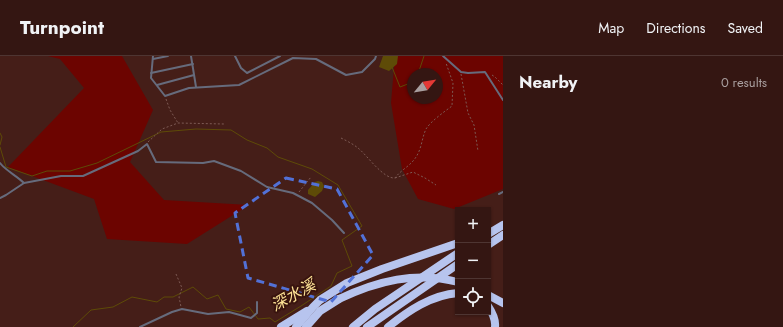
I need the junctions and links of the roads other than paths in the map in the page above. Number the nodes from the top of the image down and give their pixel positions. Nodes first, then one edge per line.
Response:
1 (168, 56) edge
2 (191, 56) edge
3 (235, 56) edge
4 (280, 56) edge
5 (376, 56) edge
6 (444, 57) edge
7 (153, 58) edge
8 (193, 64) junction
9 (152, 74) junction
10 (194, 75) junction
11 (157, 85) junction
12 (196, 87) junction
13 (503, 100) edge
14 (0, 163) edge
15 (24, 183) junction
16 (503, 192) edge
17 (499, 194) dead end
18 (0, 198) edge
19 (503, 223) edge
20 (491, 228) edge
21 (491, 232) edge
22 (344, 233) dead end
23 (503, 235) edge
24 (491, 243) edge
25 (455, 244) edge
26 (455, 255) edge
27 (455, 266) edge
28 (455, 281) edge
29 (455, 294) edge
30 (491, 297) edge
31 (257, 302) dead end
32 (503, 303) edge
33 (395, 306) junction
34 (313, 307) junction
35 (491, 311) edge
36 (140, 327) edge
37 (281, 327) edge
38 (296, 327) edge
39 (306, 327) edge
40 (353, 327) edge
41 (367, 327) edge
42 (376, 327) edge
43 (388, 327) edge
44 (495, 327) edge

1 - 7 lane
2 - 8 lane
3 - 4 lane
5 - 12 lane
6 - 13 lane
7 - 9 lane
8 - 9 lane
8 - 10 lane
9 - 11 lane
10 - 11 lane
10 - 12 lane
11 - 12 lane
14 - 15 lane
15 - 18 lane
15 - 22 lane
16 - 17 lane
19 - 20 highway
19 - 21 highway
23 - 24 highway
25 - 34 highway
26 - 40 highway
27 - 33 highway
28 - 39 highway, bridge
29 - 43 highway
30 - 32 highway
31 - 36 lane
33 - 41 highway
33 - 42 highway
34 - 37 highway
34 - 38 highway
35 - 44 highway

